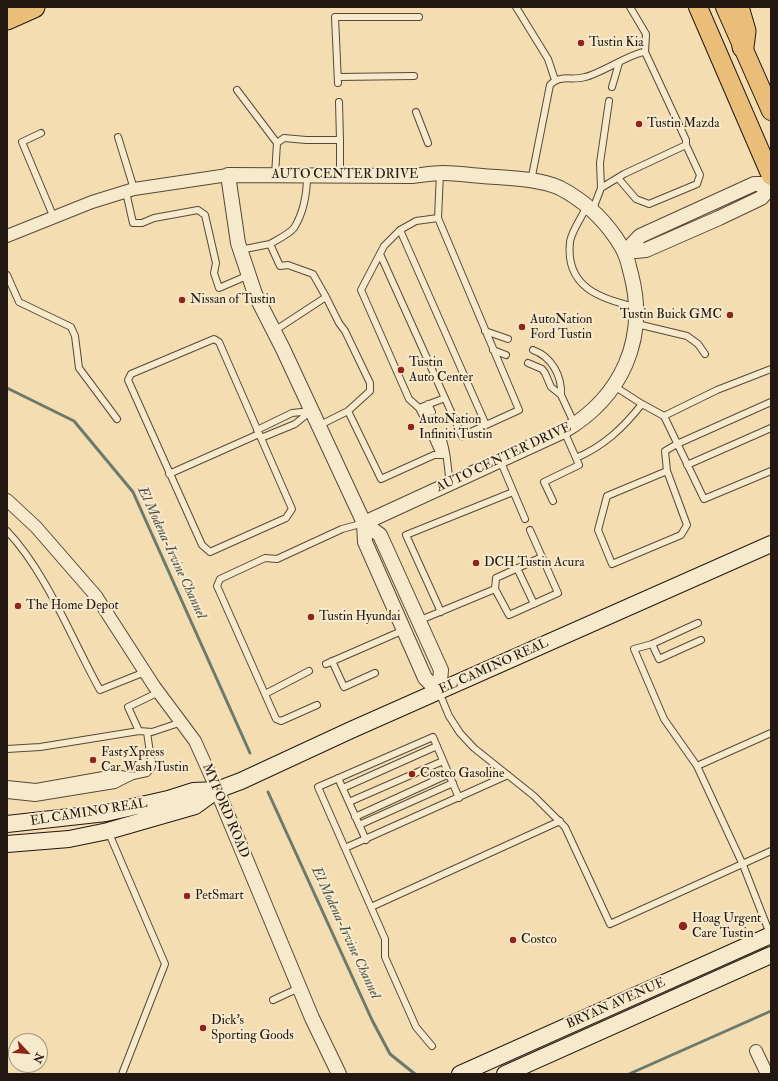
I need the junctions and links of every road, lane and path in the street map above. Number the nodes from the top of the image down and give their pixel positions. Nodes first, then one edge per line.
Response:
1 (34, 7) edge
2 (516, 7) edge
3 (630, 7) edge
4 (698, 7) edge
5 (725, 7) edge
6 (738, 7) edge
7 (419, 17) dead end
8 (7, 19) edge
9 (743, 47) junction
10 (645, 52) junction
11 (619, 63) junction
12 (414, 76) dead end
13 (555, 80) junction
14 (612, 87) dead end
15 (237, 90) dead end
16 (610, 101) dead end
17 (339, 102) dead end
18 (771, 111) edge
19 (416, 112) dead end
20 (41, 133) dead end
21 (118, 137) dead end
22 (340, 140) junction
23 (277, 143) junction
24 (428, 143) dead end
25 (686, 145) junction
26 (440, 173) junction
27 (228, 175) junction
28 (275, 175) junction
29 (307, 175) junction
30 (340, 175) junction
31 (771, 176) edge
32 (618, 178) junction
33 (531, 181) junction
34 (771, 184) edge
35 (771, 187) edge
36 (601, 188) junction
37 (130, 191) junction
38 (590, 207) junction
39 (54, 218) junction
40 (438, 218) junction
41 (400, 230) junction
42 (7, 236) edge
43 (270, 244) junction
44 (240, 250) junction
45 (625, 252) junction
46 (380, 254) junction
47 (7, 275) edge
48 (249, 275) junction
49 (326, 297) junction
50 (636, 307) junction
51 (637, 324) junction
52 (274, 331) junction
53 (485, 331) junction
54 (508, 339) dead end
55 (493, 350) junction
56 (534, 350) dead end
57 (705, 354) dead end
58 (506, 355) dead end
59 (528, 363) dead end
60 (771, 369) edge
61 (614, 386) junction
62 (560, 395) junction
63 (445, 398) junction
64 (771, 402) edge
65 (642, 404) junction
66 (424, 406) junction
67 (311, 411) junction
68 (348, 411) junction
69 (664, 416) junction
70 (117, 419) dead end
71 (486, 425) junction
72 (318, 426) junction
73 (569, 428) junction
74 (771, 428) edge
75 (259, 434) junction
76 (677, 444) junction
77 (446, 455) junction
78 (576, 458) junction
79 (500, 460) junction
80 (688, 465) junction
81 (668, 471) junction
82 (771, 471) edge
83 (169, 474) junction
84 (450, 483) junction
85 (513, 492) junction
86 (7, 500) edge
87 (553, 500) dead end
88 (525, 519) dead end
89 (364, 524) junction
90 (530, 530) dead end
91 (7, 531) edge
92 (771, 544) edge
93 (542, 557) junction
94 (517, 568) junction
95 (495, 589) junction
96 (534, 604) junction
97 (441, 612) junction
98 (418, 620) junction
99 (698, 624) dead end
100 (404, 630) junction
101 (701, 640) dead end
102 (652, 644) junction
103 (332, 661) junction
104 (326, 664) dead end
105 (309, 671) dead end
106 (145, 672) junction
107 (375, 673) dead end
108 (159, 692) junction
109 (439, 692) junction
110 (265, 694) junction
111 (317, 705) dead end
112 (182, 722) junction
113 (139, 731) junction
114 (147, 732) junction
115 (771, 733) edge
116 (437, 746) junction
117 (7, 749) edge
118 (443, 761) junction
119 (697, 766) junction
120 (449, 774) junction
121 (508, 775) junction
122 (133, 776) junction
123 (338, 778) junction
124 (453, 783) junction
125 (7, 784) edge
126 (343, 788) junction
127 (7, 789) edge
128 (217, 790) junction
129 (7, 795) edge
130 (459, 798) junction
131 (349, 802) junction
132 (355, 817) junction
133 (560, 820) junction
134 (7, 824) edge
135 (359, 826) junction
136 (108, 831) junction
137 (366, 840) junction
138 (7, 844) edge
139 (345, 848) junction
140 (771, 852) edge
141 (743, 865) junction
142 (371, 907) junction
143 (771, 935) edge
144 (771, 955) edge
145 (299, 988) junction
146 (273, 1000) dead end
147 (432, 1046) dead end
148 (756, 1051) dead end
149 (122, 1074) edge
150 (338, 1074) edge
151 (460, 1074) edge
152 (505, 1074) edge
153 (767, 1074) edge

1 - 8 highway
2 - 13 lane
3 - 10 lane
4 - 31 main road
5 - 9 main road
6 - 9 highway
7 - 12 lane
9 - 18 main road
10 - 11 lane
10 - 25 lane
11 - 13 lane
11 - 14 lane
13 - 33 lane
15 - 23 lane
16 - 36 lane
17 - 22 lane
19 - 24 lane
20 - 39 lane
21 - 37 lane
22 - 23 lane
22 - 30 lane
23 - 28 lane
25 - 32 lane
25 - 32 lane
26 - 30 street, AUTO CENTER DRIVE
26 - 33 street, AUTO CENTER DRIVE
26 - 40 lane
27 - 28 street, AUTO CENTER DRIVE
27 - 37 street, AUTO CENTER DRIVE
27 - 44 street
28 - 29 street, AUTO CENTER DRIVE
29 - 30 street, AUTO CENTER DRIVE
29 - 43 lane
32 - 36 lane
33 - 38 street, AUTO CENTER DRIVE
34 - 45 street
35 - 45 street
36 - 38 lane
37 - 39 street, AUTO CENTER DRIVE
37 - 48 lane
38 - 45 street, AUTO CENTER DRIVE
38 - 50 lane
39 - 42 street, AUTO CENTER DRIVE
40 - 41 lane
40 - 53 lane
41 - 46 lane
41 - 71 lane
43 - 44 lane
43 - 49 lane
44 - 48 street
45 - 50 street, AUTO CENTER DRIVE
46 - 63 lane
46 - 66 lane
47 - 70 lane
48 - 52 street
49 - 52 lane
49 - 68 lane
50 - 51 street, AUTO CENTER DRIVE
51 - 57 lane
51 - 61 street, AUTO CENTER DRIVE
52 - 67 street
53 - 54 lane
53 - 55 lane
55 - 58 lane
55 - 71 lane
56 - 62 lane
59 - 62 lane
60 - 69 lane
61 - 65 lane
61 - 73 street, AUTO CENTER DRIVE
62 - 73 lane
63 - 66 lane
63 - 71 lane
64 - 76 lane
65 - 69 lane
65 - 78 lane
66 - 66 lane
67 - 72 street
67 - 75 lane
67 - 75 lane
68 - 72 lane
68 - 77 lane
69 - 76 lane
72 - 89 street
73 - 78 lane
73 - 79 street, AUTO CENTER DRIVE
74 - 80 lane
75 - 83 lane
75 - 83 lane
75 - 83 lane
76 - 80 lane
76 - 81 lane
77 - 77 lane
77 - 84 lane
78 - 87 lane
79 - 84 street, AUTO CENTER DRIVE
79 - 85 lane
80 - 82 lane
81 - 81 lane
84 - 89 street, AUTO CENTER DRIVE
85 - 88 lane
85 - 97 lane
86 - 106 street, MYFORD ROAD
89 - 98 street
89 - 100 street
89 - 110 lane
90 - 93 lane
91 - 106 lane
92 - 109 main road, EL CAMINO REAL
93 - 94 lane
93 - 96 lane
94 - 95 lane
94 - 96 lane
95 - 96 lane
95 - 97 lane
97 - 98 lane
98 - 109 street
99 - 102 lane
100 - 103 lane
100 - 109 street
101 - 102 lane
102 - 119 lane
103 - 104 lane
103 - 107 lane
105 - 110 lane
106 - 108 street, MYFORD ROAD
108 - 112 street, MYFORD ROAD
108 - 113 lane
109 - 121 lane
109 - 128 main road, EL CAMINO REAL
110 - 111 lane
112 - 114 lane
112 - 128 street, MYFORD ROAD
113 - 114 lane
113 - 117 lane
114 - 122 lane
115 - 119 lane
116 - 118 lane
116 - 123 lane
116 - 126 lane
118 - 120 lane
118 - 131 lane
119 - 141 lane
120 - 124 lane
120 - 132 lane
121 - 130 lane
121 - 133 lane
122 - 125 lane
122 - 127 lane
122 - 129 lane
123 - 126 lane
123 - 139 lane
124 - 130 lane
124 - 135 lane
126 - 131 lane
128 - 134 main road, EL CAMINO REAL
128 - 136 main road, EL CAMINO REAL
128 - 145 street, MYFORD ROAD
130 - 137 lane
131 - 132 lane
132 - 135 lane
133 - 141 lane
133 - 142 lane
135 - 137 lane
136 - 138 main road, EL CAMINO REAL
136 - 149 lane
137 - 139 lane
139 - 142 lane
140 - 141 lane
141 - 143 lane
142 - 147 lane
143 - 151 main road, BRYAN AVENUE
144 - 152 main road, BRYAN AVENUE
145 - 146 lane
145 - 150 street, MYFORD ROAD
148 - 153 street

